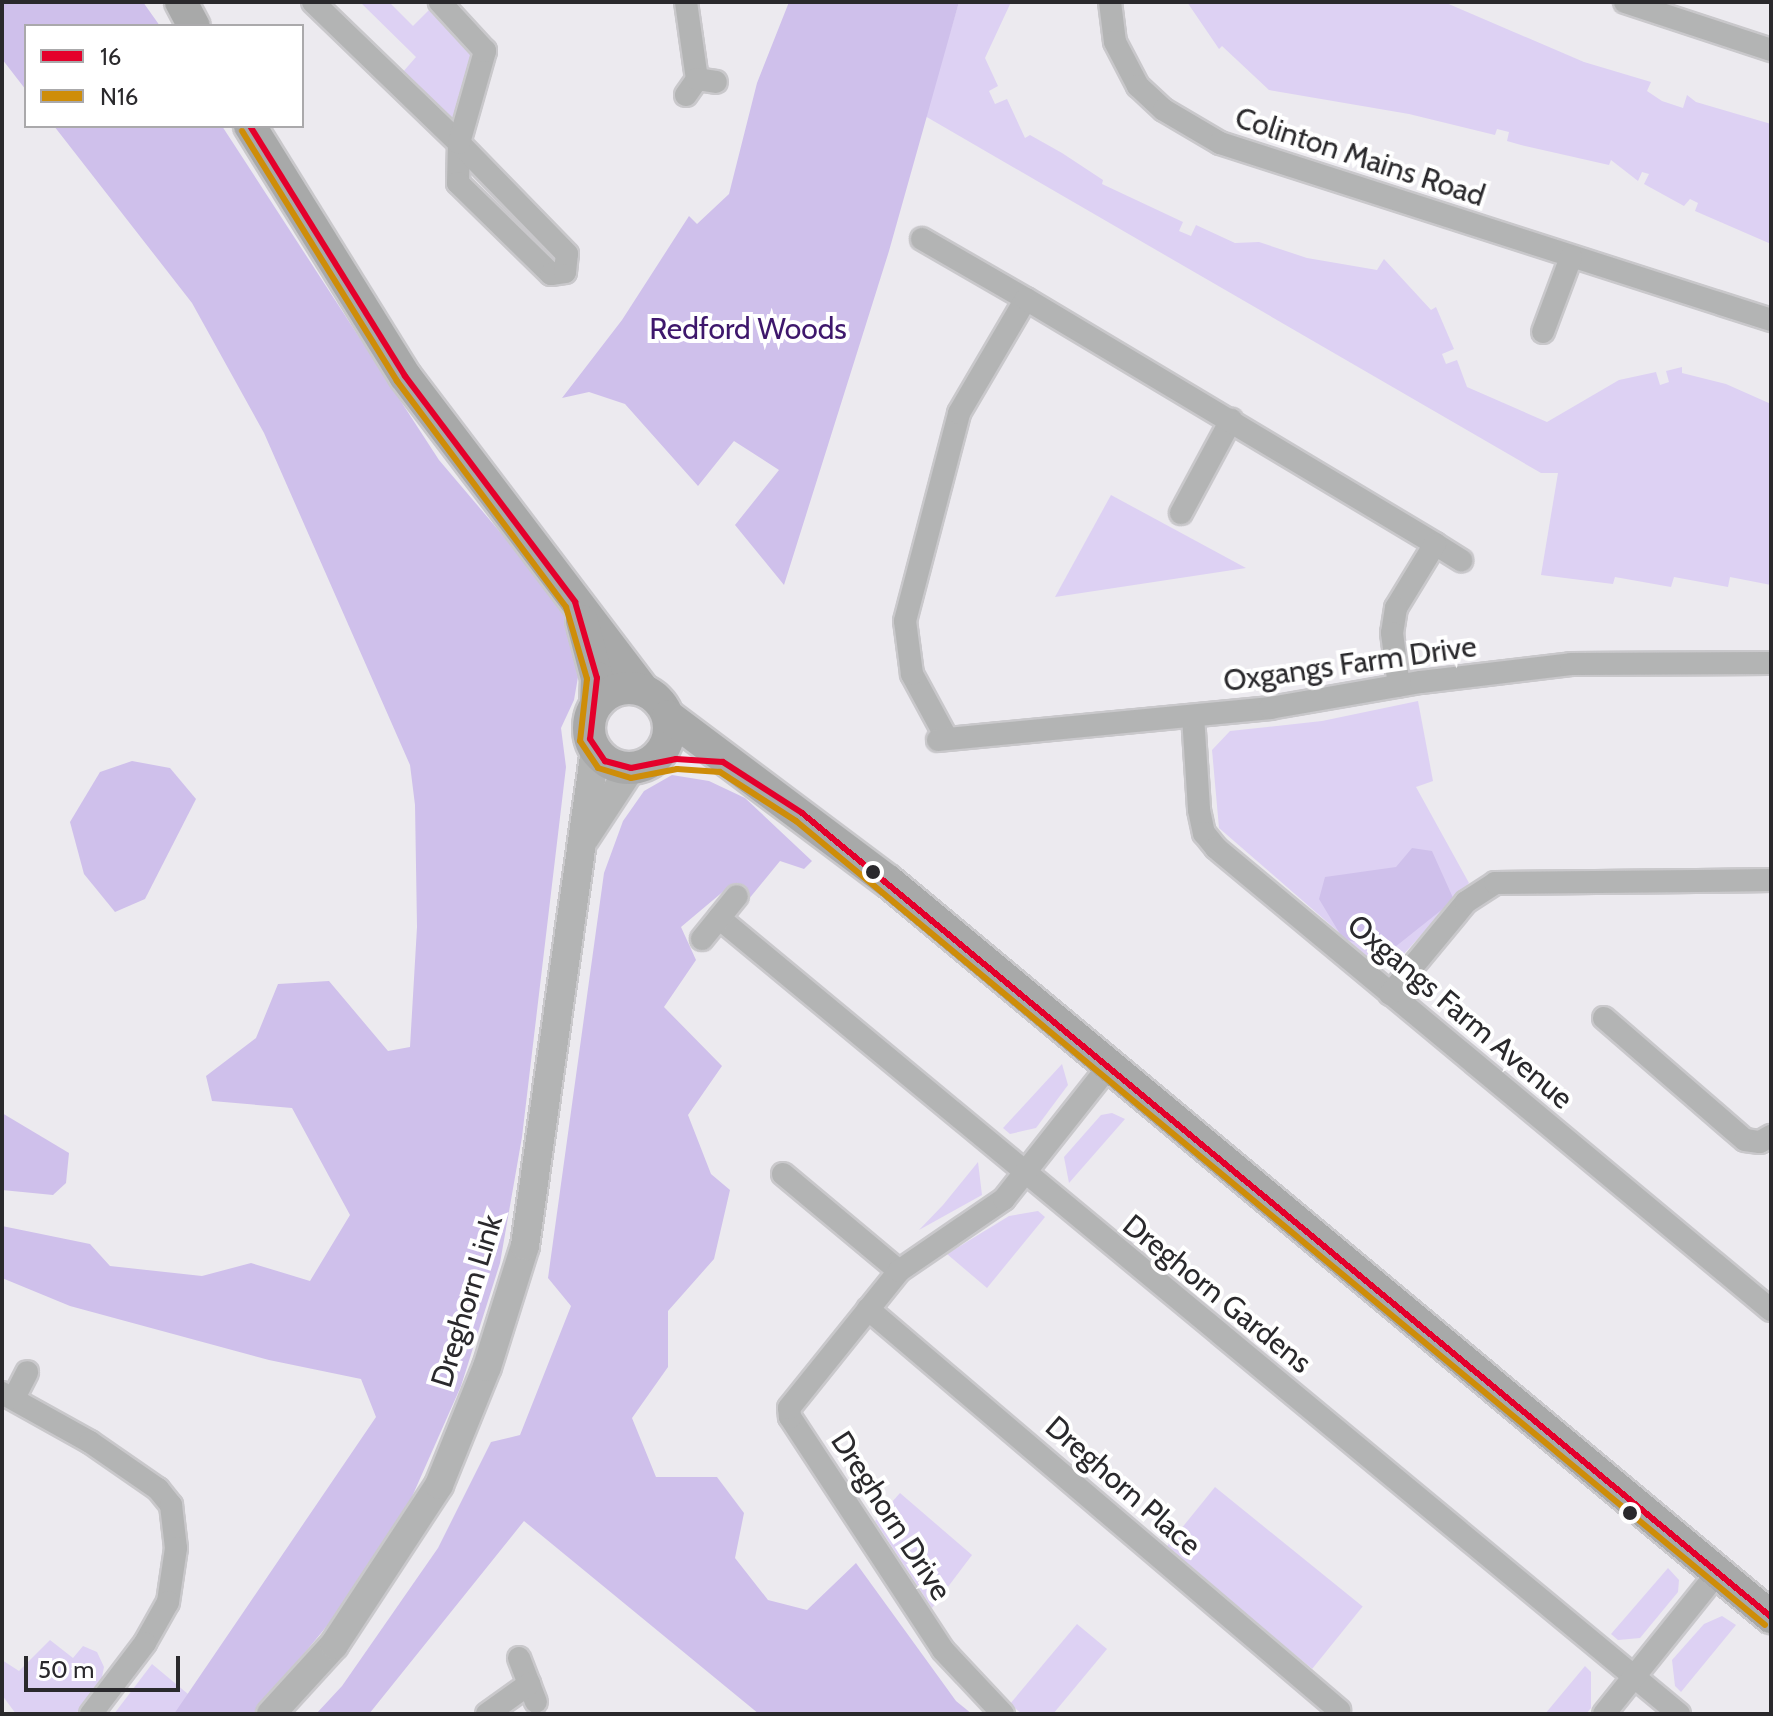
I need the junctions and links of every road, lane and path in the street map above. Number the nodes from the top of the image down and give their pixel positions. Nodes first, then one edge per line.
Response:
1 (313, 2) edge
2 (440, 2) edge
3 (686, 2) edge
4 (1110, 2) edge
5 (1625, 2) edge
6 (1771, 50) edge
7 (700, 85) dead end
8 (251, 128) edge
9 (459, 143) junction
10 (922, 239) dead end
11 (1571, 257) junction
12 (1026, 299) junction
13 (1771, 320) edge
14 (1543, 332) dead end
15 (1231, 420) junction
16 (1181, 513) dead end
17 (1435, 544) junction
18 (1461, 560) dead end
19 (575, 602) junction
20 (1771, 663) edge
21 (1399, 686) junction
22 (643, 690) junction
23 (596, 703) junction
24 (668, 716) junction
25 (1193, 716) junction
26 (595, 750) junction
27 (723, 762) junction
28 (638, 766) junction
29 (579, 849) junction
30 (1771, 880) edge
31 (737, 896) dead end
32 (719, 918) junction
33 (702, 939) dead end
34 (1390, 994) junction
35 (1604, 1018) dead end
36 (1109, 1066) junction
37 (1771, 1136) edge
38 (783, 1174) dead end
39 (1024, 1174) junction
40 (899, 1271) junction
41 (868, 1309) junction
42 (1771, 1310) edge
43 (27, 1372) dead end
44 (8, 1395) edge
45 (1718, 1572) junction
46 (1771, 1617) edge
47 (519, 1658) dead end
48 (1635, 1676) junction
49 (1339, 1710) dead end
50 (91, 1714) edge
51 (271, 1714) edge
52 (487, 1714) edge
53 (1003, 1714) edge
54 (1604, 1714) edge
55 (1679, 1714) edge

1 - 9 street
2 - 9 street
3 - 7 street
4 - 11 street, Colinton Mains Road
5 - 6 street
8 - 19 main road
9 - 9 street
10 - 12 street
11 - 13 street, Colinton Mains Road
11 - 14 street
12 - 15 street
12 - 25 street, Oxgangs Farm Drive
15 - 16 street
15 - 17 street
17 - 18 street
17 - 21 street
19 - 22 main road
19 - 23 main road
20 - 21 street, Oxgangs Farm Drive
21 - 25 street, Oxgangs Farm Drive
22 - 23 main road
22 - 24 main road
23 - 26 main road
24 - 27 main road
24 - 28 main road
25 - 34 street, Oxgangs Farm Avenue
26 - 28 main road
26 - 29 street, Dreghorn Link
27 - 28 main road
27 - 36 main road
28 - 29 street, Dreghorn Link
29 - 51 street, Dreghorn Link
30 - 34 street
31 - 32 street
32 - 33 street
32 - 39 street, Dreghorn Gardens
34 - 42 street, Oxgangs Farm Avenue
35 - 37 street
36 - 39 street, Dreghorn Drive
36 - 45 main road
38 - 40 street
39 - 40 street, Dreghorn Drive
39 - 48 street, Dreghorn Gardens
40 - 41 street, Dreghorn Drive
41 - 49 street, Dreghorn Place
41 - 53 street, Dreghorn Drive
43 - 44 street
44 - 50 street
45 - 46 main road
45 - 48 street
47 - 52 street
48 - 54 street
48 - 55 street, Dreghorn Gardens

